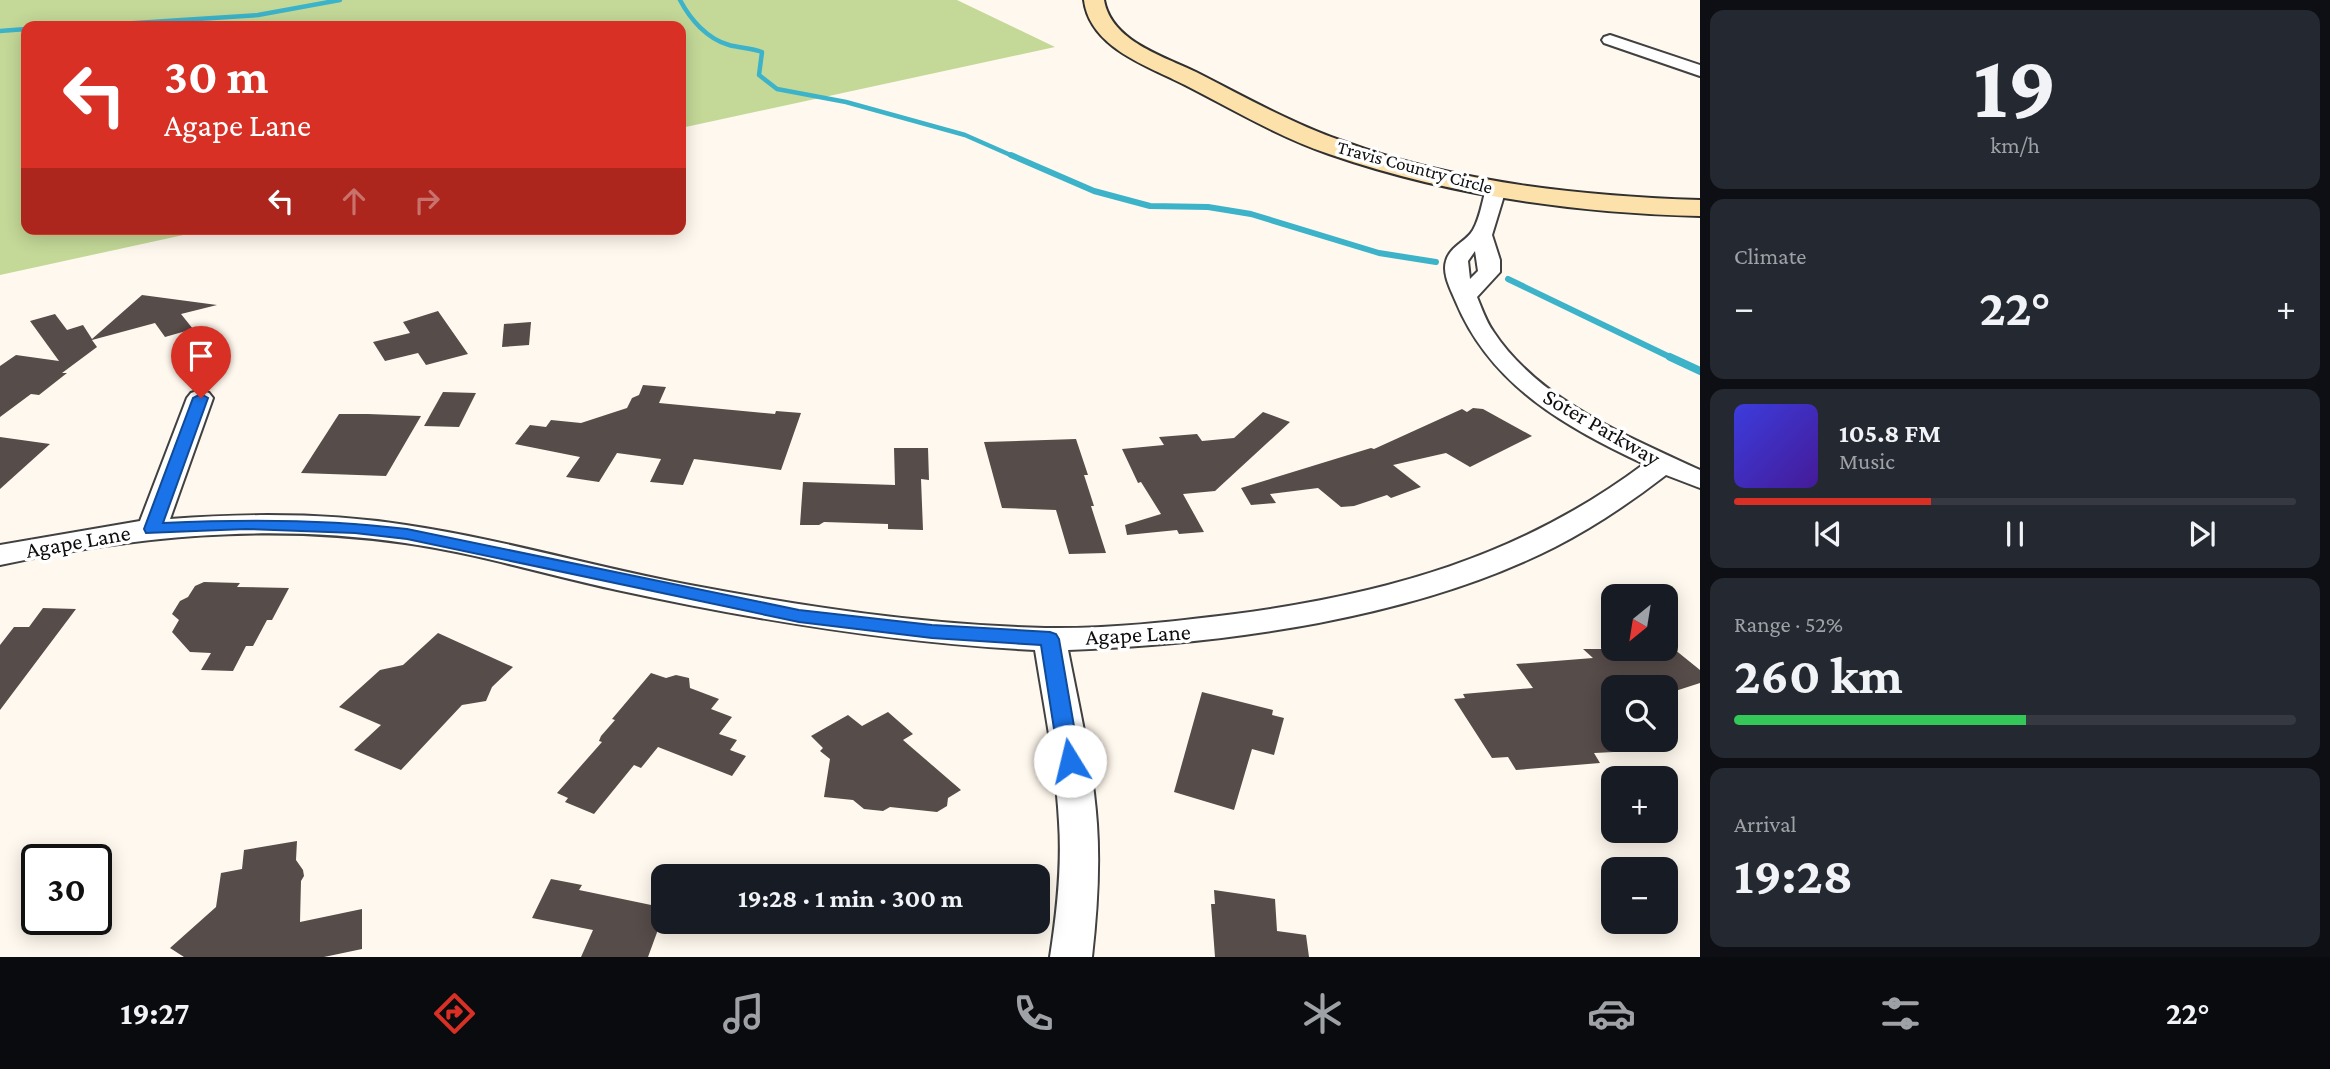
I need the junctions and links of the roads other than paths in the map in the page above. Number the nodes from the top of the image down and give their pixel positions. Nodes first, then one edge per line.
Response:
1 (1094, 0) edge
2 (1610, 40) dead end
3 (1700, 71) edge
4 (1496, 189) junction
5 (1700, 208) edge
6 (1481, 234) junction
7 (1466, 296) junction
8 (201, 398) dead end
9 (1664, 463) junction
10 (1700, 480) edge
11 (152, 529) junction
12 (0, 555) edge
13 (1050, 639) junction
14 (1071, 957) edge

1 - 4 street, Travis Country Circle
2 - 3 street
4 - 5 street, Travis Country Circle
4 - 6 street, Soter Parkway
6 - 7 street
6 - 7 street, Soter Parkway
7 - 9 street, Soter Parkway
8 - 11 street
9 - 10 street, Soter Parkway
9 - 13 street, Agape Lane
11 - 12 street, Agape Lane
11 - 13 street, Agape Lane
13 - 14 street

